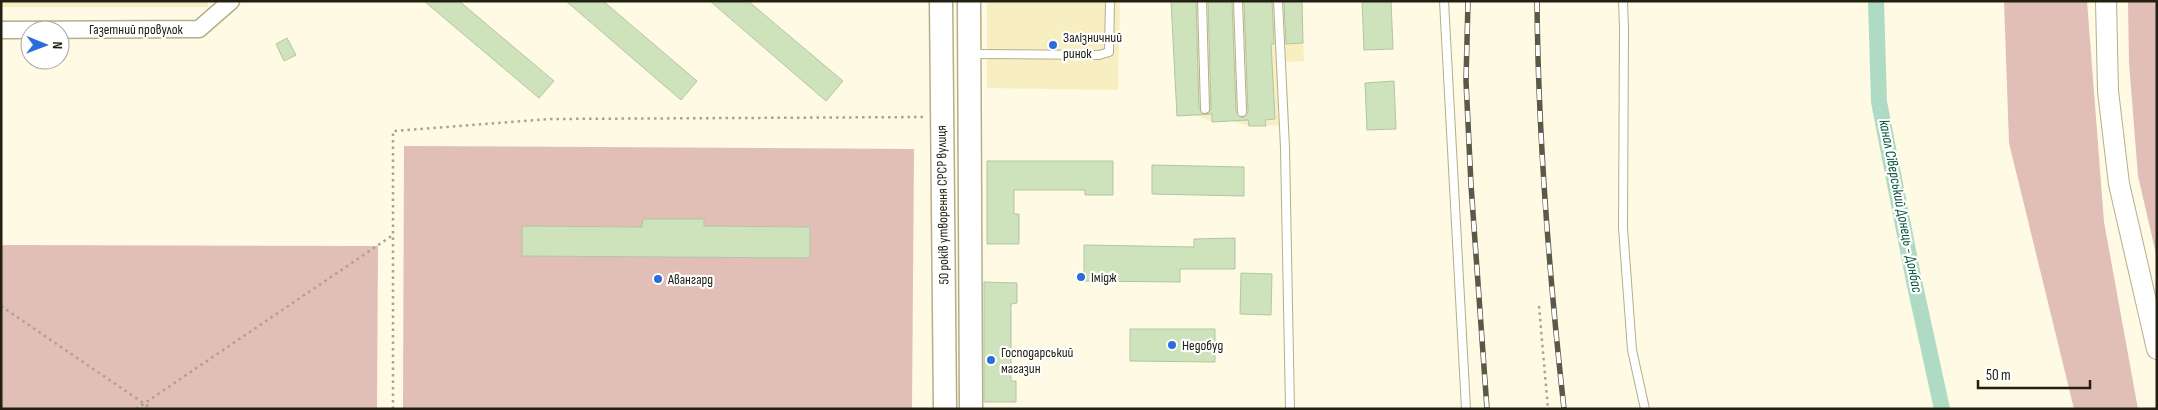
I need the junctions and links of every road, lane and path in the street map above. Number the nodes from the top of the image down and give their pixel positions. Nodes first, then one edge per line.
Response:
1 (231, 1) edge
2 (941, 1) edge
3 (969, 1) edge
4 (1110, 1) edge
5 (1202, 1) edge
6 (1238, 1) edge
7 (1278, 1) edge
8 (1444, 1) edge
9 (1623, 1) edge
10 (2106, 1) edge
11 (1, 30) edge
12 (969, 54) junction
13 (1205, 109) dead end
14 (1242, 112) dead end
15 (942, 117) junction
16 (393, 235) junction
17 (1, 306) edge
18 (1539, 306) dead end
19 (2157, 349) edge
20 (144, 403) junction
21 (136, 409) edge
22 (152, 409) edge
23 (393, 409) edge
24 (945, 409) edge
25 (971, 409) edge
26 (1290, 409) edge
27 (1466, 409) edge
28 (1548, 409) edge
29 (1645, 409) edge

1 - 11 street, Газетний провулок
2 - 15 main road, 50 років утворення СРСР вулиця
3 - 12 main road, 50 років утворення СРСР вулиця
4 - 12 lane
5 - 13 lane
6 - 14 lane
7 - 26 lane
8 - 27 lane
9 - 29 lane
10 - 19 street
12 - 25 main road, 50 років утворення СРСР вулиця
15 - 16 path
15 - 24 main road, 50 років утворення СРСР вулиця
16 - 20 path
16 - 23 path
17 - 20 path
18 - 28 path
20 - 21 path
20 - 22 path

